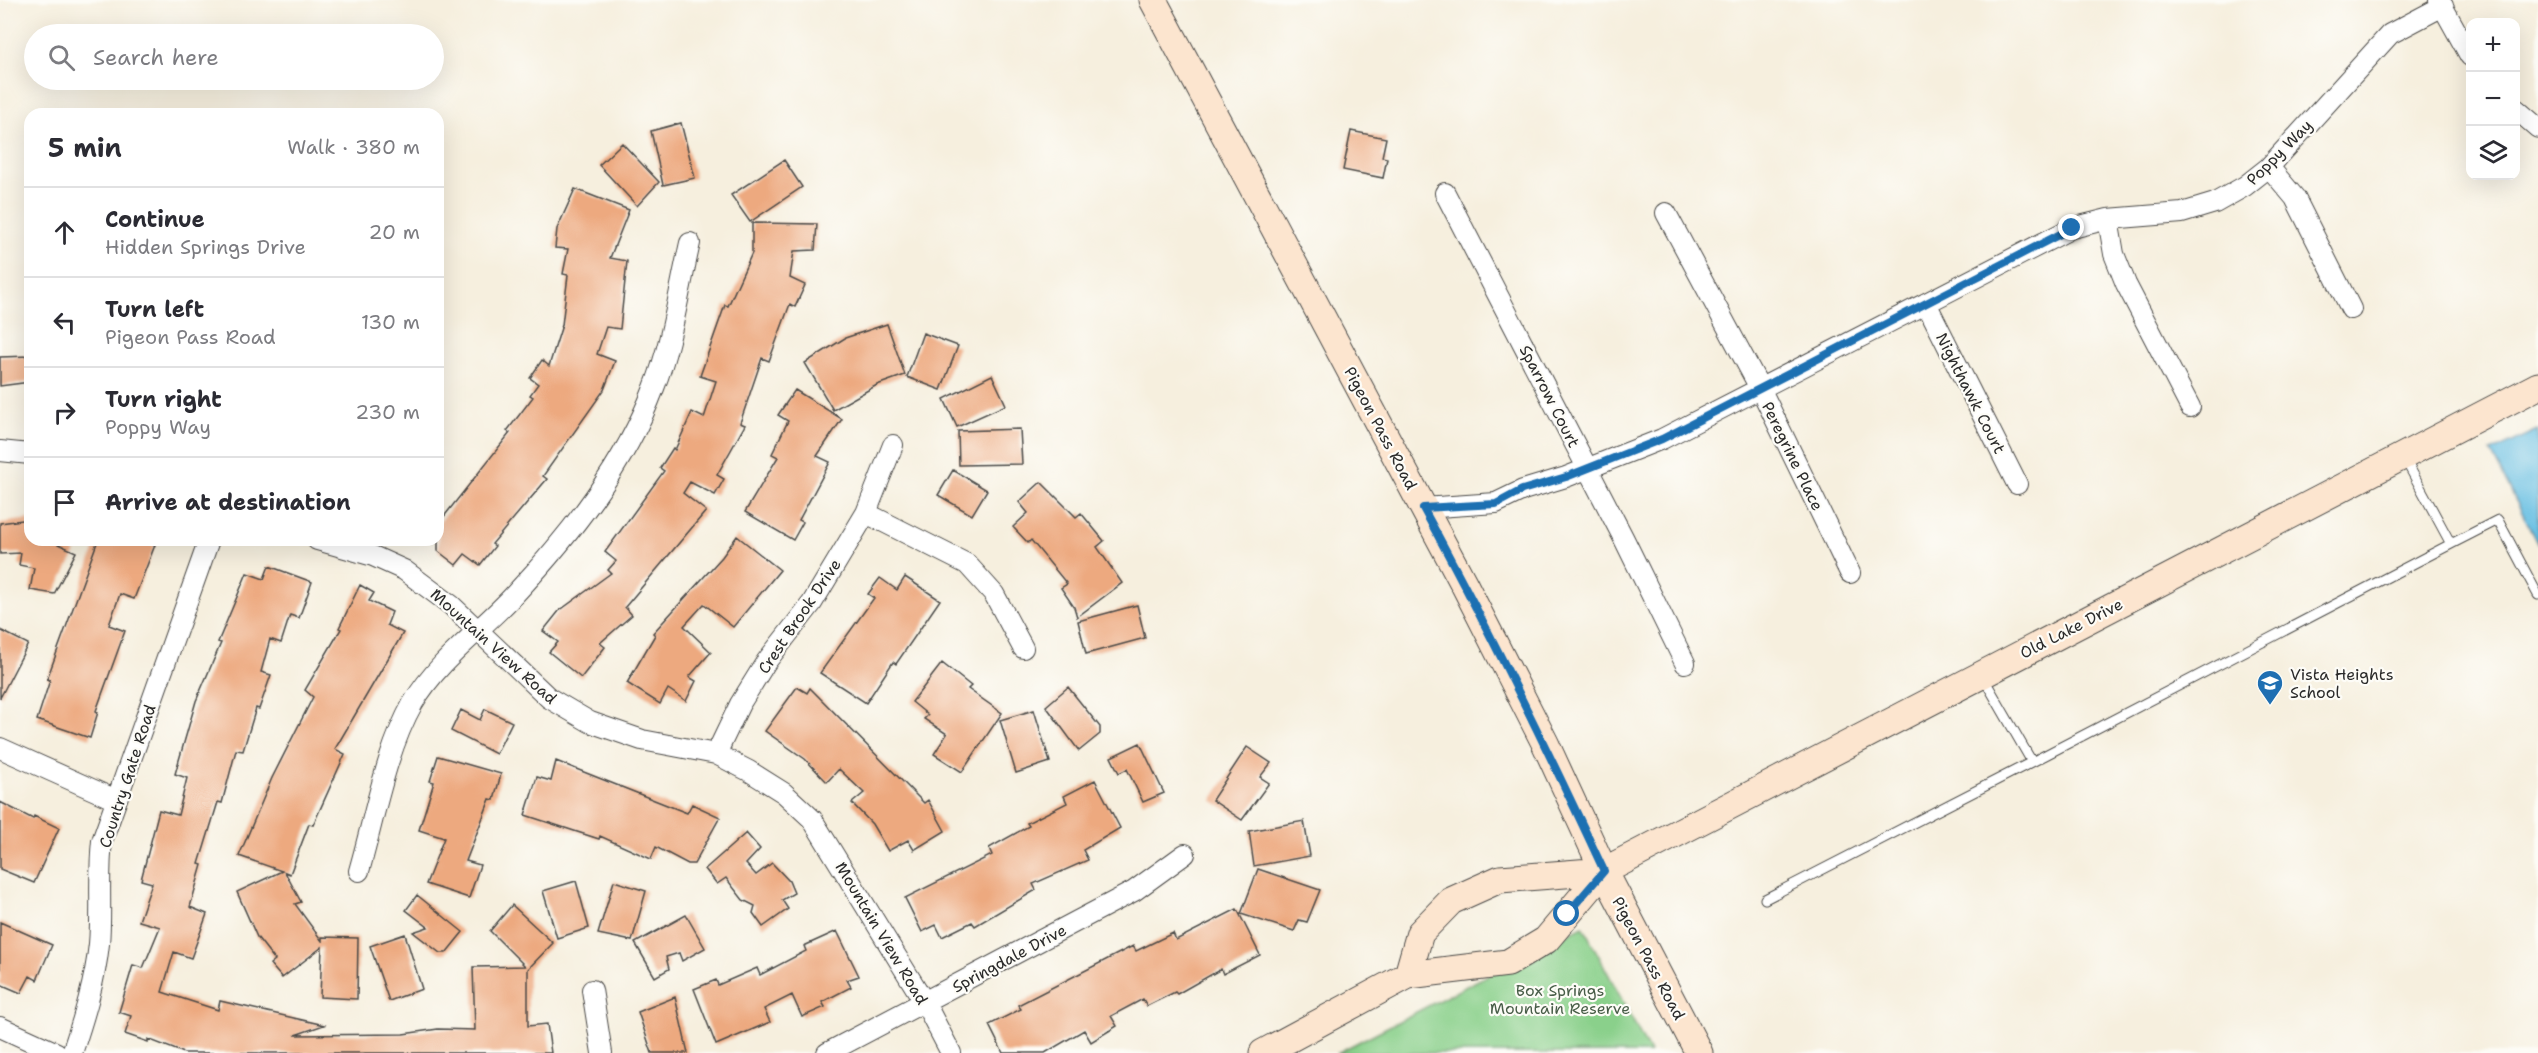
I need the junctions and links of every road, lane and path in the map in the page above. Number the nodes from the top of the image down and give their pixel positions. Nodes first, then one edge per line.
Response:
1 (1153, 0) edge
2 (2441, 3) edge
3 (2466, 49) edge
4 (2520, 112) edge
5 (2538, 128) edge
6 (2269, 167) junction
7 (1445, 193) dead end
8 (1666, 213) dead end
9 (2108, 219) junction
10 (690, 243) dead end
11 (1926, 303) junction
12 (2351, 309) dead end
13 (2538, 386) edge
14 (1761, 390) junction
15 (2190, 407) dead end
16 (893, 445) dead end
17 (0, 451) edge
18 (24, 453) edge
19 (2403, 456) junction
20 (1587, 468) junction
21 (2017, 484) dead end
22 (1423, 508) junction
23 (866, 513) junction
24 (2451, 544) junction
25 (207, 546) edge
26 (338, 546) edge
27 (1850, 573) dead end
28 (2538, 595) edge
29 (478, 630) junction
30 (1023, 648) dead end
31 (1685, 663) dead end
32 (1981, 675) junction
33 (0, 748) edge
34 (716, 754) junction
35 (2032, 762) junction
36 (116, 800) junction
37 (1185, 854) dead end
38 (359, 871) dead end
39 (1604, 871) junction
40 (1764, 899) dead end
41 (1408, 975) junction
42 (592, 990) dead end
43 (925, 1003) junction
44 (0, 1027) edge
45 (57, 1053) edge
46 (72, 1053) edge
47 (602, 1053) edge
48 (827, 1053) edge
49 (951, 1053) edge
50 (1263, 1053) edge
51 (1699, 1053) edge

1 - 22 street, Pigeon Pass Road
2 - 3 street
2 - 6 street, Poppy Way
4 - 5 street
6 - 9 street, Poppy Way
6 - 12 street
7 - 20 street, Sparrow Court
8 - 14 street, Peregrine Place
9 - 11 street, Poppy Way
9 - 15 street
10 - 29 street
11 - 14 street, Poppy Way
11 - 21 street, Nighthawk Court
13 - 19 street, Old Lake Drive
14 - 20 street, Poppy Way
14 - 27 street, Peregrine Place
16 - 23 street, Crest Brook Drive
17 - 18 street
19 - 24 lane
19 - 32 street, Old Lake Drive
20 - 22 street, Poppy Way
20 - 31 street, Sparrow Court
22 - 39 street, Pigeon Pass Road
23 - 30 street
23 - 34 street, Crest Brook Drive
24 - 28 lane
24 - 35 lane
25 - 36 street, Country Gate Road
26 - 29 street, Mountain View Road
29 - 34 street, Mountain View Road
29 - 38 street
32 - 35 lane
32 - 39 street, Old Lake Drive
33 - 36 street
34 - 43 street, Mountain View Road
35 - 40 lane
36 - 46 street, Country Gate Road
37 - 43 street, Springdale Drive
39 - 41 street
39 - 41 street
39 - 51 street, Pigeon Pass Road
41 - 50 street
42 - 47 street
43 - 48 street, Springdale Drive
43 - 49 street, Mountain View Road
44 - 45 street

